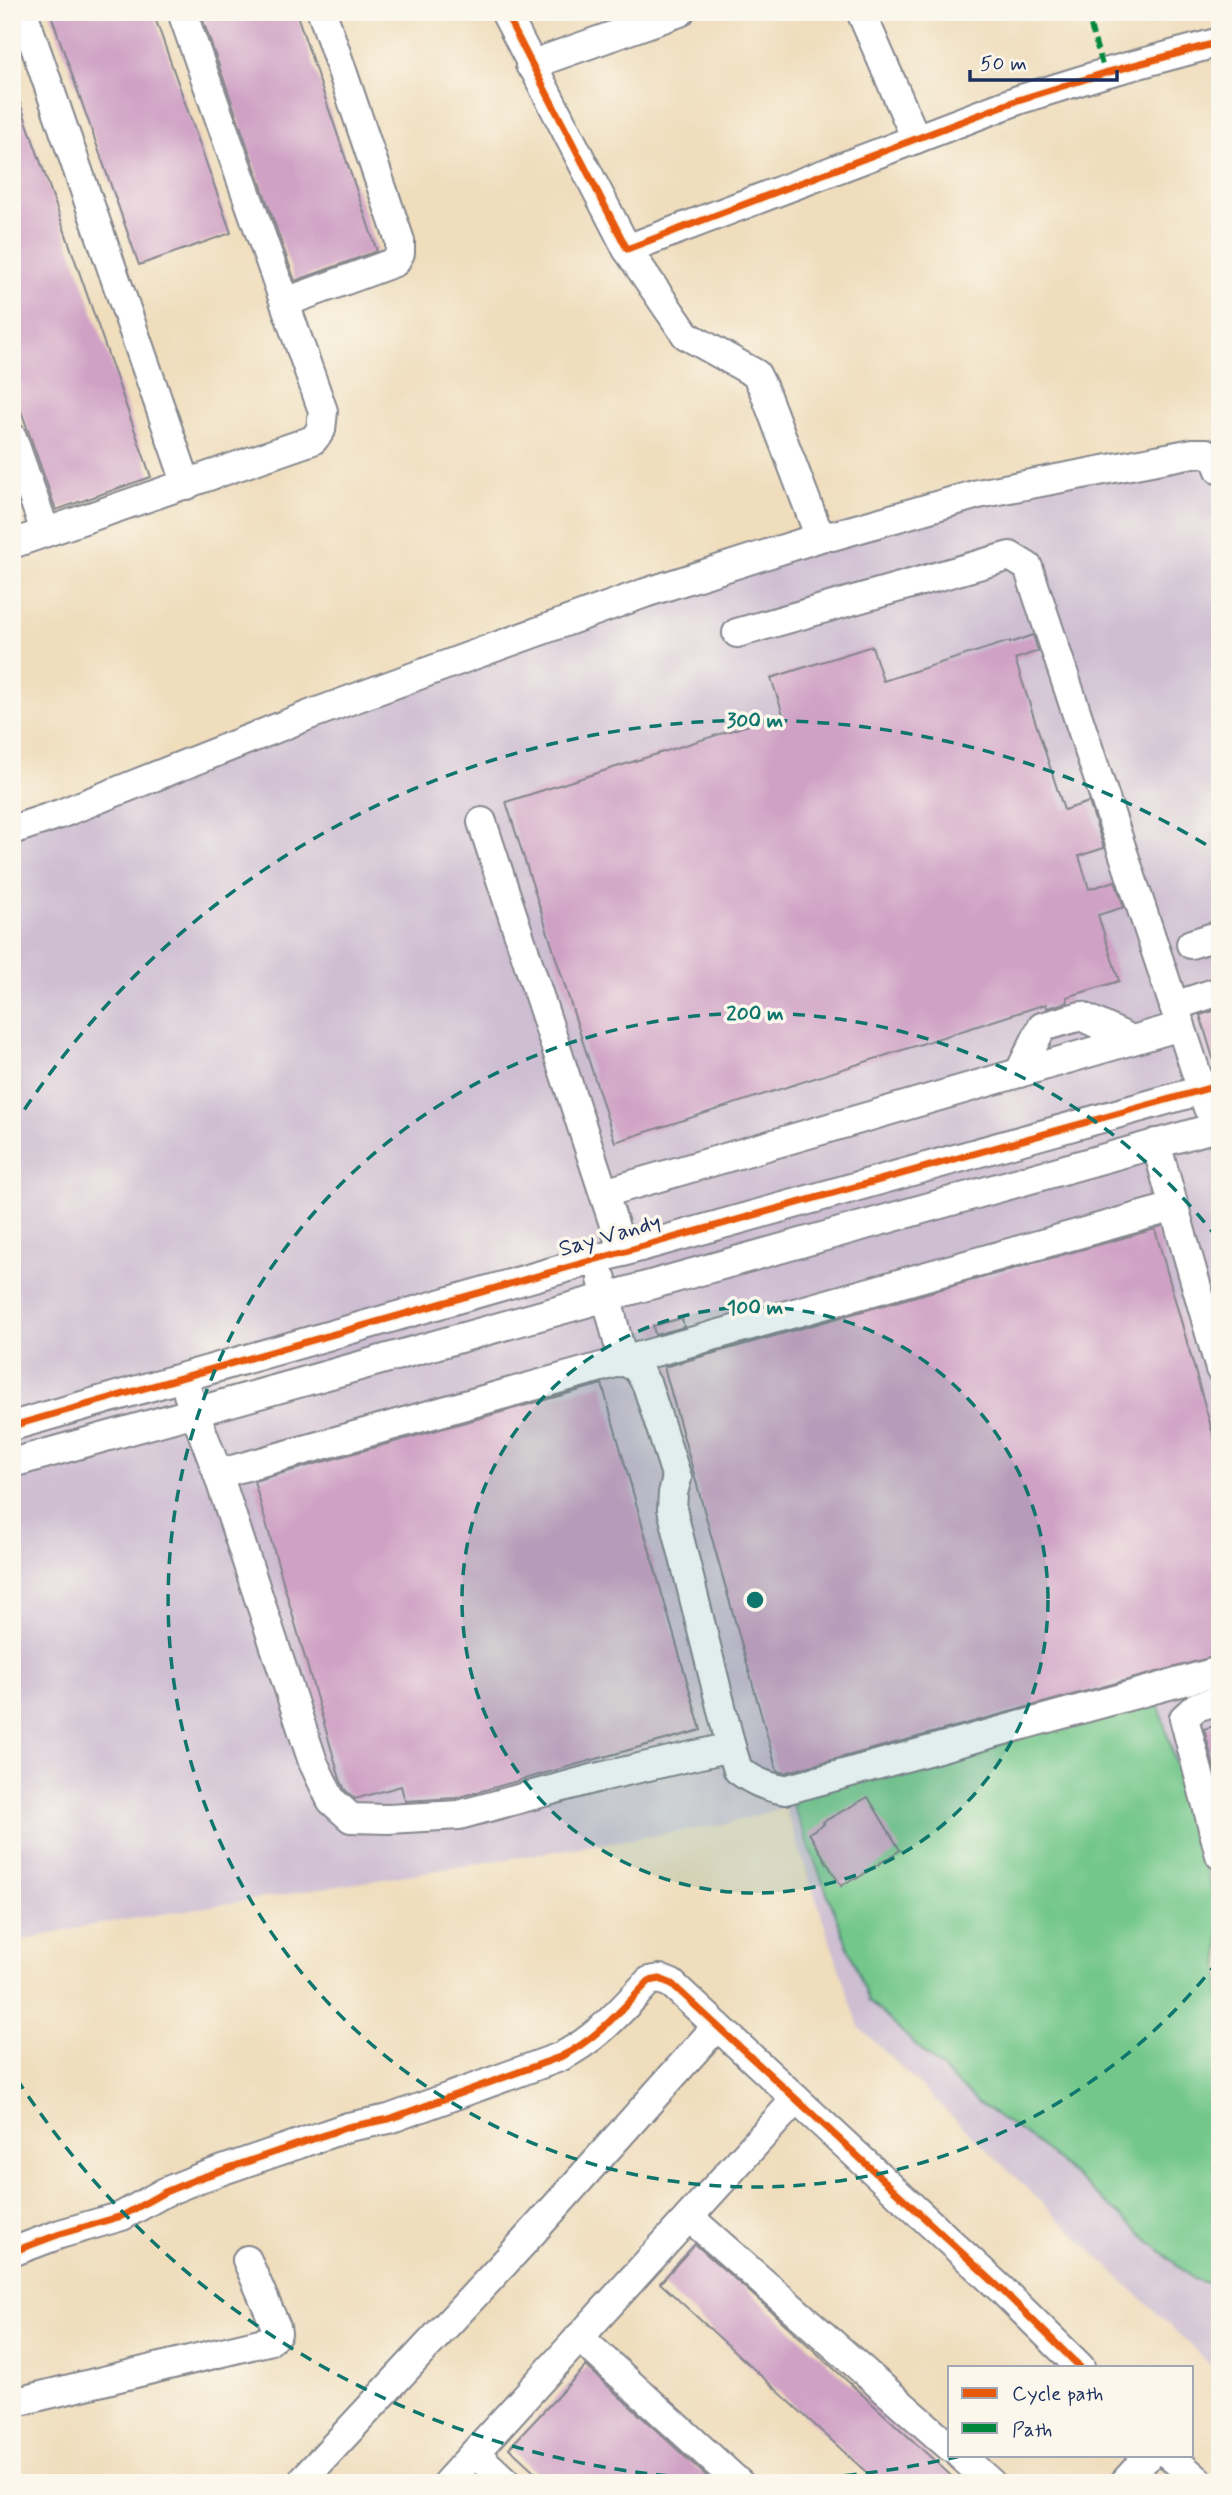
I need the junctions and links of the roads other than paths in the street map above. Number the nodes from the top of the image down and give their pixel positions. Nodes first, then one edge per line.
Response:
1 (23, 12) edge
2 (182, 12) edge
3 (321, 12) edge
4 (505, 12) edge
5 (680, 12) edge
6 (861, 12) edge
7 (1220, 42) edge
8 (530, 65) junction
9 (916, 139) junction
10 (627, 249) junction
11 (286, 302) junction
12 (12, 437) edge
13 (1220, 470) edge
14 (187, 485) junction
15 (44, 531) junction
16 (824, 536) junction
17 (12, 544) edge
18 (737, 633) dead end
19 (482, 822) dead end
20 (12, 830) edge
21 (1220, 935) edge
22 (1191, 944) dead end
23 (1220, 991) edge
24 (1178, 1016) junction
25 (1132, 1041) junction
26 (1019, 1073) junction
27 (1211, 1088) edge
28 (1217, 1126) edge
29 (1156, 1143) junction
30 (604, 1193) junction
31 (1174, 1207) junction
32 (610, 1255) junction
33 (607, 1297) junction
34 (623, 1361) junction
35 (1220, 1369) edge
36 (183, 1378) junction
37 (194, 1412) junction
38 (12, 1426) edge
39 (12, 1463) edge
40 (218, 1474) junction
41 (1220, 1671) edge
42 (1220, 1700) edge
43 (731, 1747) junction
44 (1220, 1855) edge
45 (717, 2026) junction
46 (796, 2099) junction
47 (689, 2217) junction
48 (12, 2252) edge
49 (247, 2260) dead end
50 (579, 2337) junction
51 (1079, 2366) edge
52 (12, 2403) edge
53 (948, 2444) edge
54 (475, 2453) junction
55 (961, 2456) edge
56 (1148, 2456) edge
57 (1170, 2456) edge
58 (300, 2483) edge
59 (447, 2483) edge
60 (507, 2483) edge
61 (738, 2483) edge
62 (992, 2483) edge
63 (1124, 2483) edge
64 (1201, 2483) edge

1 - 14 street
2 - 11 street
3 - 11 street
4 - 8 street
5 - 8 street
6 - 9 street
7 - 9 street
8 - 10 street
9 - 10 street
10 - 16 street
11 - 14 street
12 - 15 street
13 - 16 street
14 - 15 street
15 - 17 street
16 - 20 street
18 - 24 street
19 - 30 street
21 - 22 street
23 - 24 street
24 - 25 street
24 - 27 street
25 - 26 street
25 - 26 street
26 - 30 street
27 - 28 street
27 - 32 street, Say Vandy
28 - 29 street
29 - 31 street
29 - 33 street
30 - 32 street
31 - 34 street
31 - 35 street
32 - 33 street
32 - 36 street, Say Vandy
33 - 34 street
33 - 37 street
34 - 40 street
34 - 43 street
36 - 37 street
36 - 38 street, Say Vandy
37 - 39 street
37 - 40 street
40 - 43 street
41 - 43 street
42 - 44 street
45 - 46 street
45 - 48 street
45 - 58 street
46 - 47 street
46 - 51 street
47 - 50 street
47 - 53 street
49 - 52 street
50 - 54 street
50 - 61 street
54 - 59 street
54 - 60 street
55 - 62 street
56 - 63 street
57 - 64 street

